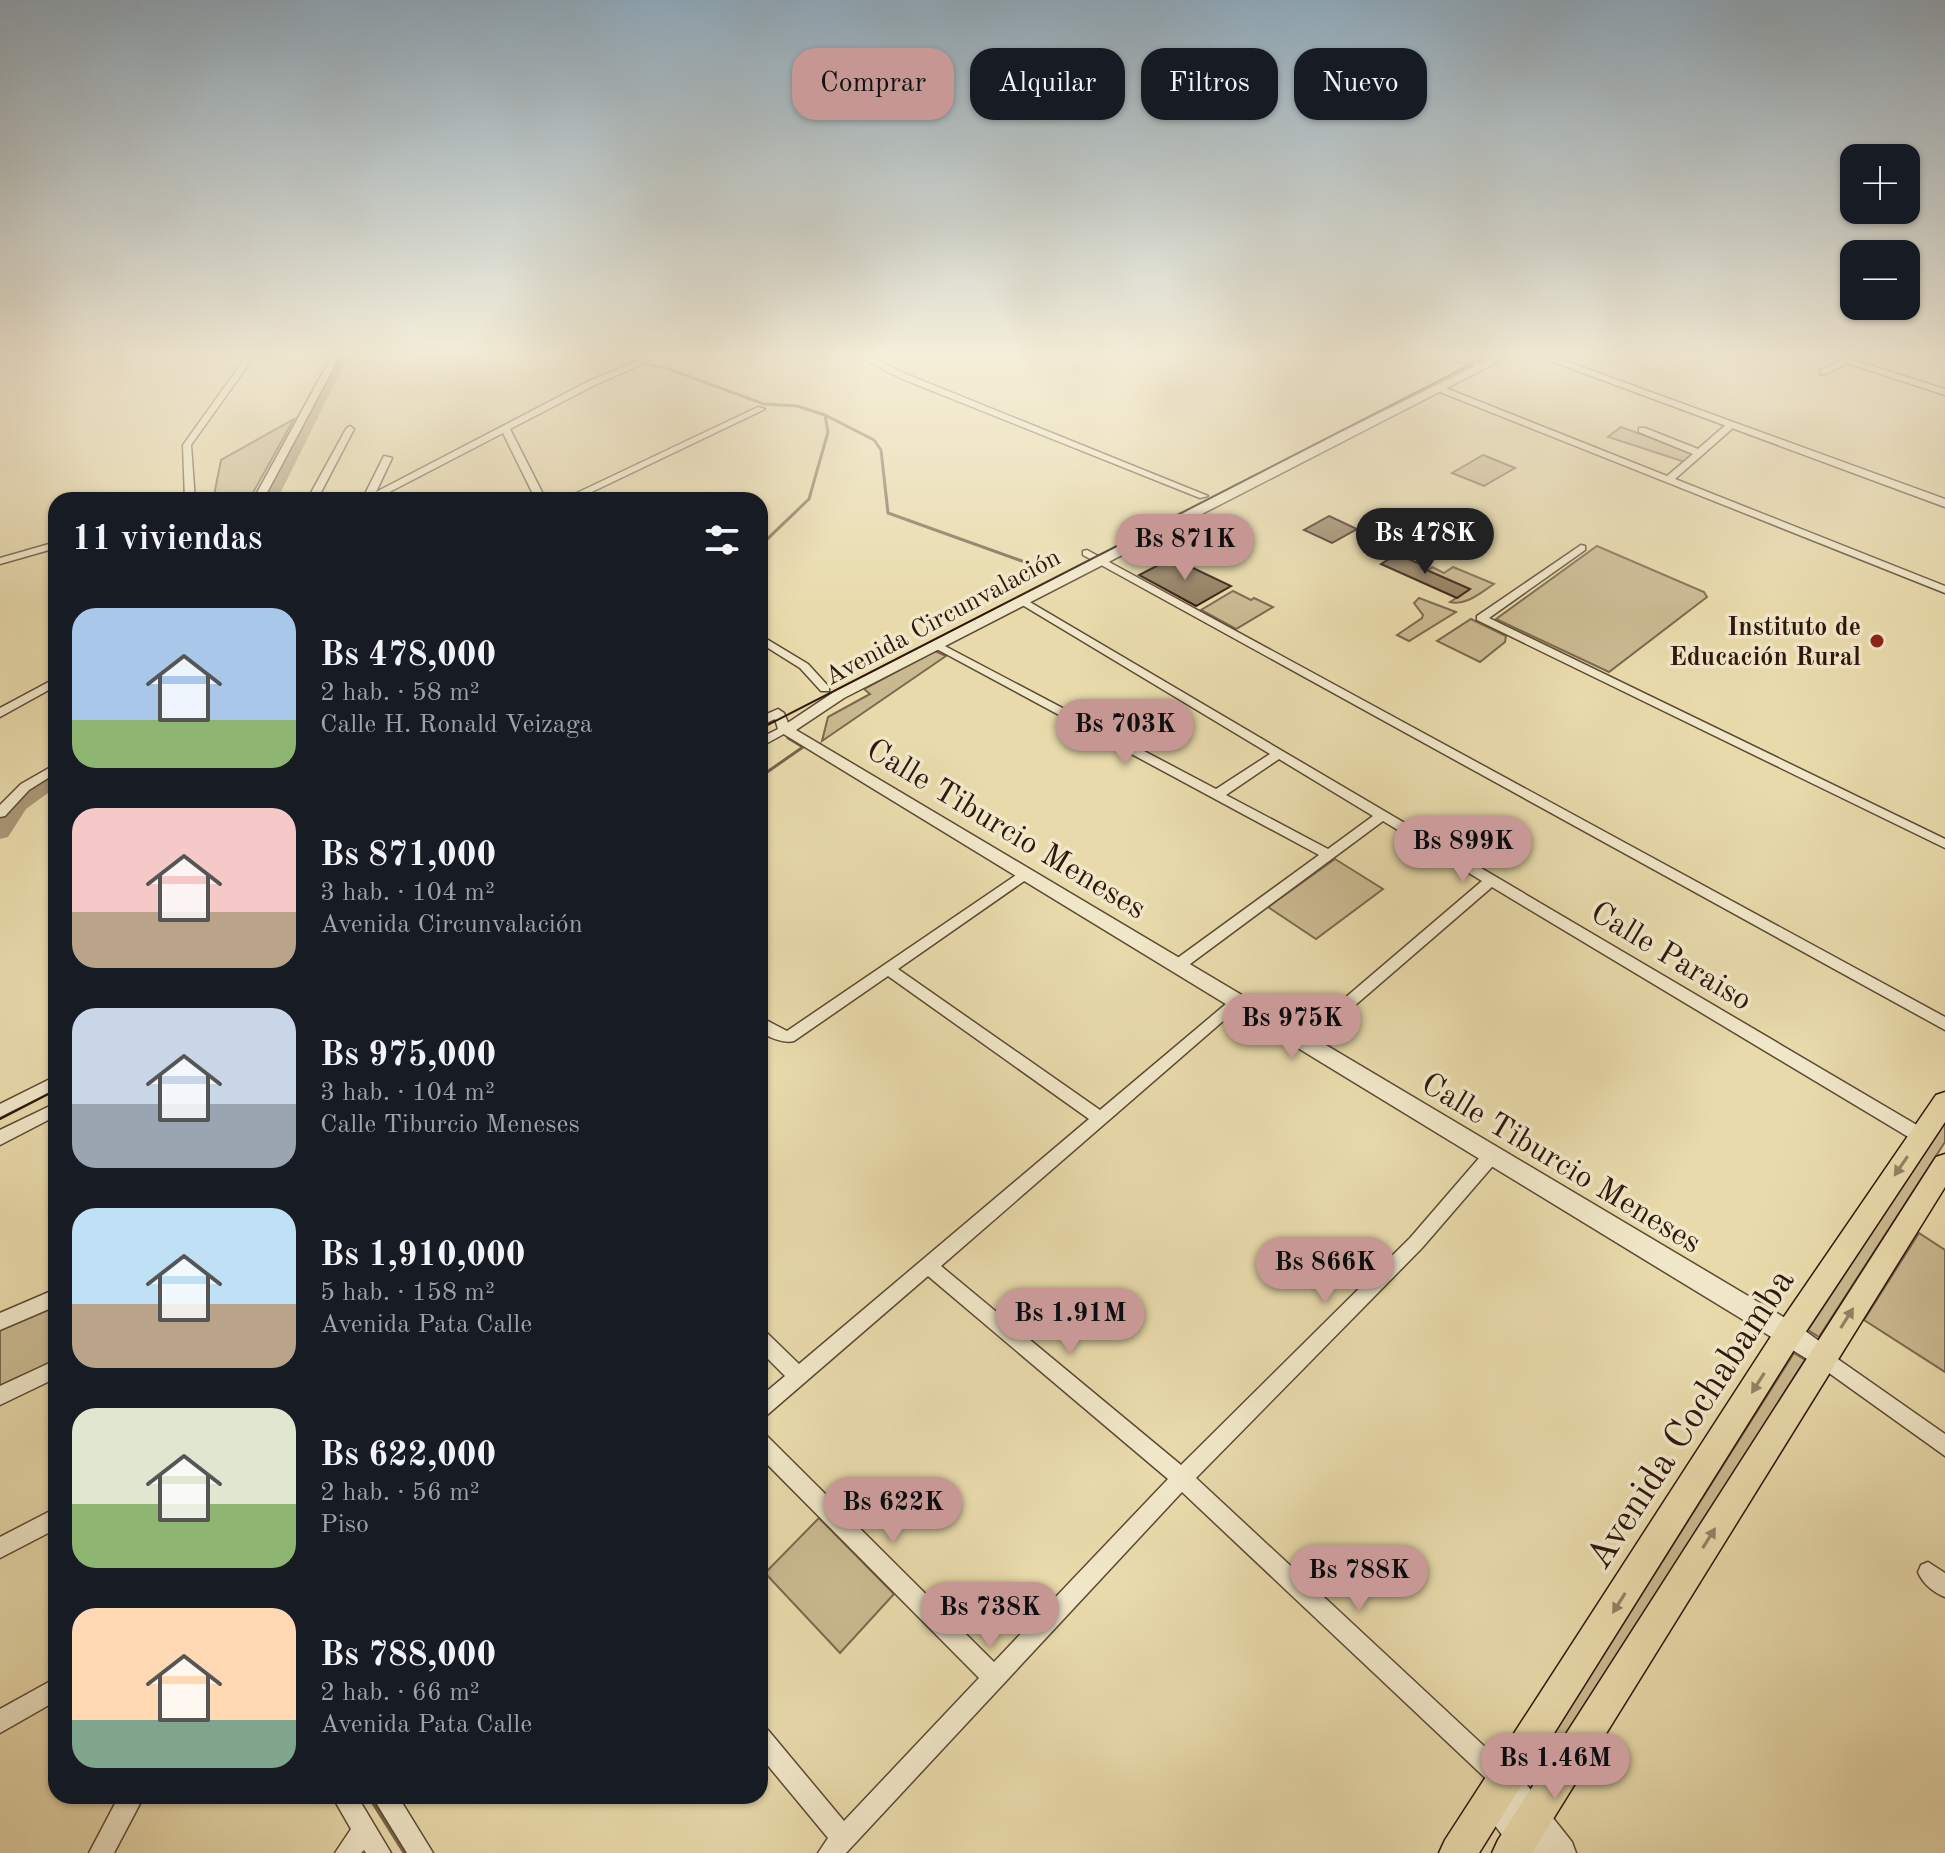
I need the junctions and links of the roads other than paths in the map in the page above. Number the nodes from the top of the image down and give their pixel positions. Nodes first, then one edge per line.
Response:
1 (190, 440) edge
2 (290, 440) edge
3 (344, 440) edge
4 (479, 440) edge
5 (511, 440) edge
6 (694, 440) edge
7 (1064, 440) edge
8 (1331, 440) edge
9 (1571, 440) edge
10 (1668, 440) edge
11 (1713, 440) edge
12 (1773, 440) edge
13 (1699, 453) junction
14 (387, 458) dead end
15 (1669, 479) junction
16 (190, 492) edge
17 (262, 492) edge
18 (316, 492) edge
19 (371, 492) edge
20 (382, 492) edge
21 (537, 492) edge
22 (584, 492) edge
23 (1203, 496) dead end
24 (1945, 503) edge
25 (48, 547) edge
26 (1581, 548) dead end
27 (1094, 557) junction
28 (0, 561) edge
29 (1945, 590) edge
30 (1023, 601) junction
31 (768, 643) edge
32 (937, 646) junction
33 (48, 686) edge
34 (825, 689) dead end
35 (0, 713) edge
36 (768, 722) edge
37 (782, 722) junction
38 (768, 735) edge
39 (1280, 753) junction
40 (48, 773) edge
41 (1216, 795) junction
42 (0, 813) edge
43 (1383, 815) junction
44 (1945, 844) edge
45 (1329, 855) junction
46 (1025, 874) junction
47 (1492, 880) junction
48 (1177, 966) junction
49 (888, 969) junction
50 (1238, 1002) junction
51 (1945, 1024) edge
52 (768, 1029) edge
53 (1303, 1042) junction
54 (48, 1086) edge
55 (1945, 1102) edge
56 (0, 1111) edge
57 (48, 1113) edge
58 (1101, 1119) junction
59 (1921, 1136) junction
60 (0, 1138) edge
61 (1492, 1155) junction
62 (1945, 1165) edge
63 (930, 1267) junction
64 (48, 1301) edge
65 (0, 1322) edge
66 (1789, 1333) junction
67 (768, 1346) edge
68 (1822, 1357) junction
69 (48, 1373) edge
70 (799, 1377) junction
71 (0, 1396) edge
72 (768, 1402) edge
73 (1945, 1446) edge
74 (768, 1451) edge
75 (1182, 1478) junction
76 (48, 1522) edge
77 (0, 1548) edge
78 (1928, 1572) dead end
79 (1945, 1587) edge
80 (995, 1679) junction
81 (48, 1694) edge
82 (0, 1722) edge
83 (768, 1749) edge
84 (1500, 1790) junction
85 (128, 1804) edge
86 (349, 1804) edge
87 (389, 1804) edge
88 (364, 1830) junction
89 (1525, 1840) edge
90 (837, 1846) edge
91 (101, 1853) edge
92 (347, 1853) edge
93 (379, 1853) edge
94 (421, 1853) edge
95 (1458, 1853) edge
96 (1561, 1853) edge

1 - 16 street
2 - 17 street
3 - 18 street
4 - 20 street
5 - 21 street
6 - 22 street
7 - 23 street
8 - 27 street, Avenida Circunvalación
9 - 15 street
10 - 13 street
11 - 13 street
12 - 24 street
13 - 15 street
14 - 19 street
15 - 29 street
25 - 28 street
26 - 44 street
27 - 30 street, Avenida Circunvalación
27 - 51 street
30 - 32 street, Avenida Circunvalación
30 - 39 street, Calle Paraiso
31 - 34 street
32 - 37 street, Avenida Circunvalación
32 - 41 street
33 - 35 street
36 - 37 street
37 - 38 street
37 - 46 street, Calle Tiburcio Meneses
39 - 41 street
39 - 43 street, Calle Paraiso
40 - 42 street
41 - 45 street
43 - 45 street
43 - 47 street, Calle Paraiso
45 - 48 street
46 - 48 street, Calle Tiburcio Meneses
46 - 49 street
47 - 53 street
47 - 59 street, Calle Paraiso
48 - 50 street, Calle Tiburcio Meneses
49 - 52 street
49 - 58 street
50 - 53 street, Calle Tiburcio Meneses
50 - 58 street
53 - 61 street, Calle Tiburcio Meneses
54 - 56 street
55 - 59 main road, Avenida Cochabamba
57 - 60 street
58 - 63 street
59 -> 66 main road, Avenida Cochabamba
61 - 66 street, Calle Tiburcio Meneses
61 - 75 street
68 -> 62 main road
63 - 70 street
63 - 75 street
64 - 65 street
66 - 68 street, Calle Tiburcio Meneses
66 -> 84 main road, Avenida Cochabamba
67 - 70 street
68 - 73 street, Calle Tiburcio Meneses
89 -> 68 main road
69 - 71 street
70 - 72 street
74 - 80 street
75 - 80 street
75 - 84 street
76 - 77 street
78 - 79 street
80 - 90 street
81 - 82 street
83 - 90 street
84 - 89 street
84 - 95 main road, Avenida Cochabamba
85 - 91 street
86 - 88 street
87 - 94 street
88 - 92 street
88 - 93 street
89 - 96 street

